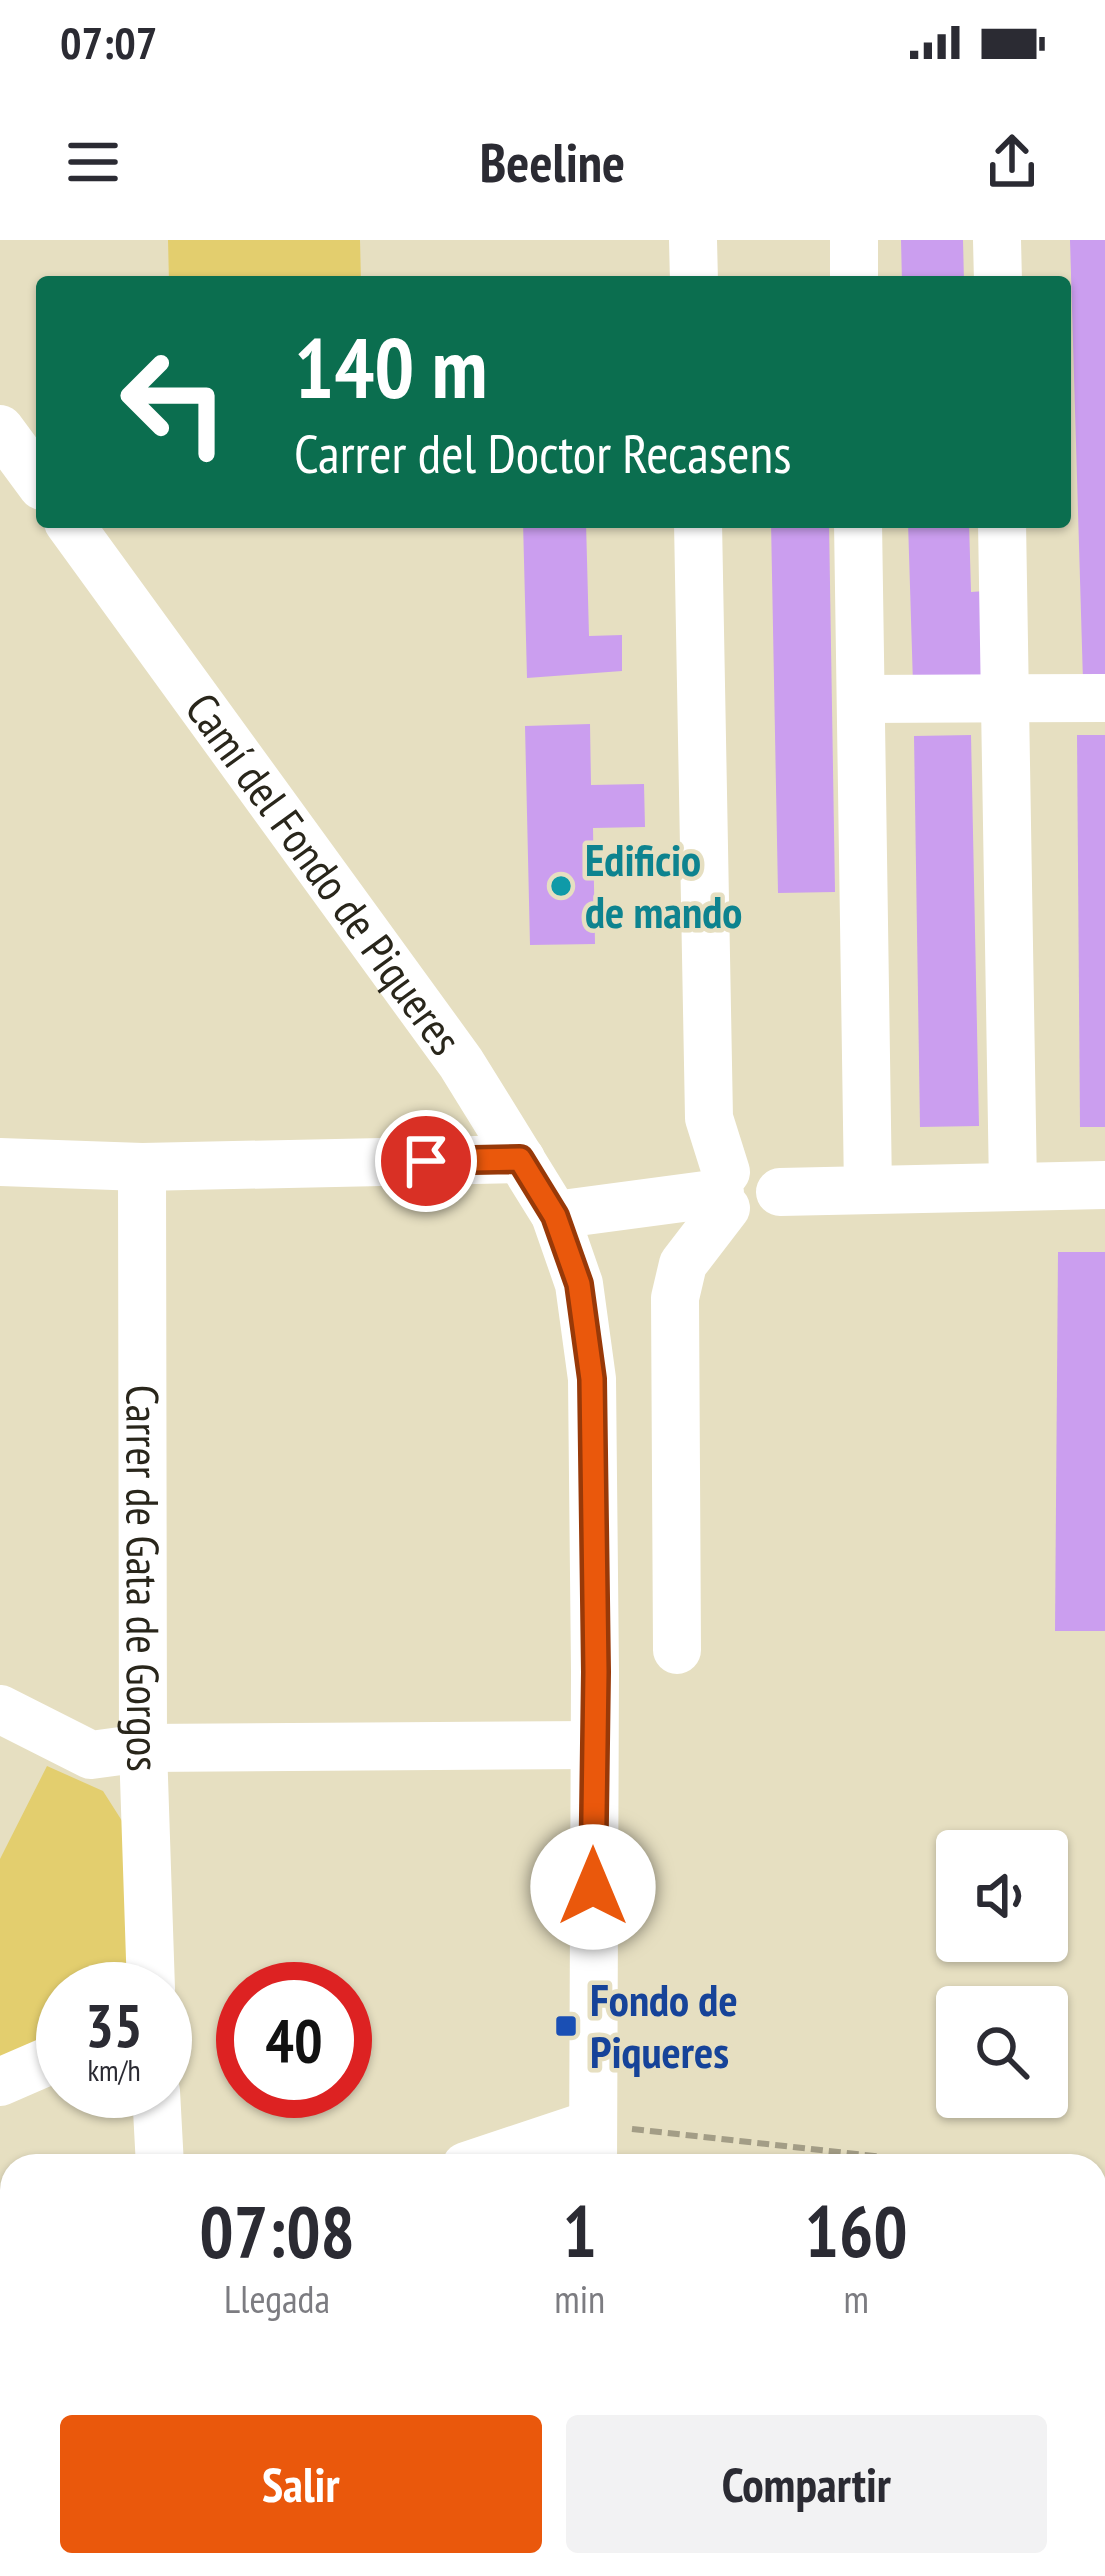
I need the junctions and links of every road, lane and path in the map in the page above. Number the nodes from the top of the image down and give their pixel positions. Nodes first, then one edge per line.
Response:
1 (693, 240) edge
2 (854, 240) edge
3 (998, 240) edge
4 (694, 276) edge
5 (854, 276) edge
6 (998, 276) edge
7 (0, 429) edge
8 (36, 478) edge
9 (72, 528) edge
10 (698, 528) edge
11 (858, 528) edge
12 (1002, 528) edge
13 (1105, 698) edge
14 (861, 699) junction
15 (1005, 700) junction
16 (520, 1159) junction
17 (0, 1162) edge
18 (142, 1167) junction
19 (1105, 1185) edge
20 (1013, 1187) junction
21 (868, 1190) junction
22 (724, 1191) junction
23 (555, 1216) junction
24 (677, 1650) dead end
25 (0, 1709) edge
26 (593, 1745) junction
27 (143, 1748) junction
28 (151, 1962) edge
29 (36, 2066) edge
30 (0, 2082) edge
31 (157, 2118) edge
32 (593, 2145) edge
33 (159, 2154) edge
34 (539, 2154) edge
35 (752, 2154) edge

1 - 4 street
2 - 5 street
3 - 6 street
7 - 8 street
9 - 16 street, Camí del Fondo de Piqueres
10 - 22 street
11 - 14 street
12 - 15 street
13 - 15 street
14 - 15 street
14 - 21 street
15 - 20 street
16 - 18 street
16 - 23 street, Camí del Fondo de Piqueres
17 - 18 street
18 - 27 street, Carrer de Gata de Gorgos
19 - 20 street
20 - 21 street
21 - 22 street
22 - 23 street
22 - 24 street
23 - 26 street, Camí del Fondo de Piqueres
25 - 27 street
26 - 27 street
26 - 32 street, Camí del Fondo de Piqueres
27 - 28 street, Carrer de Gata de Gorgos
29 - 30 street
31 - 33 street
32 - 34 street
32 - 35 path

